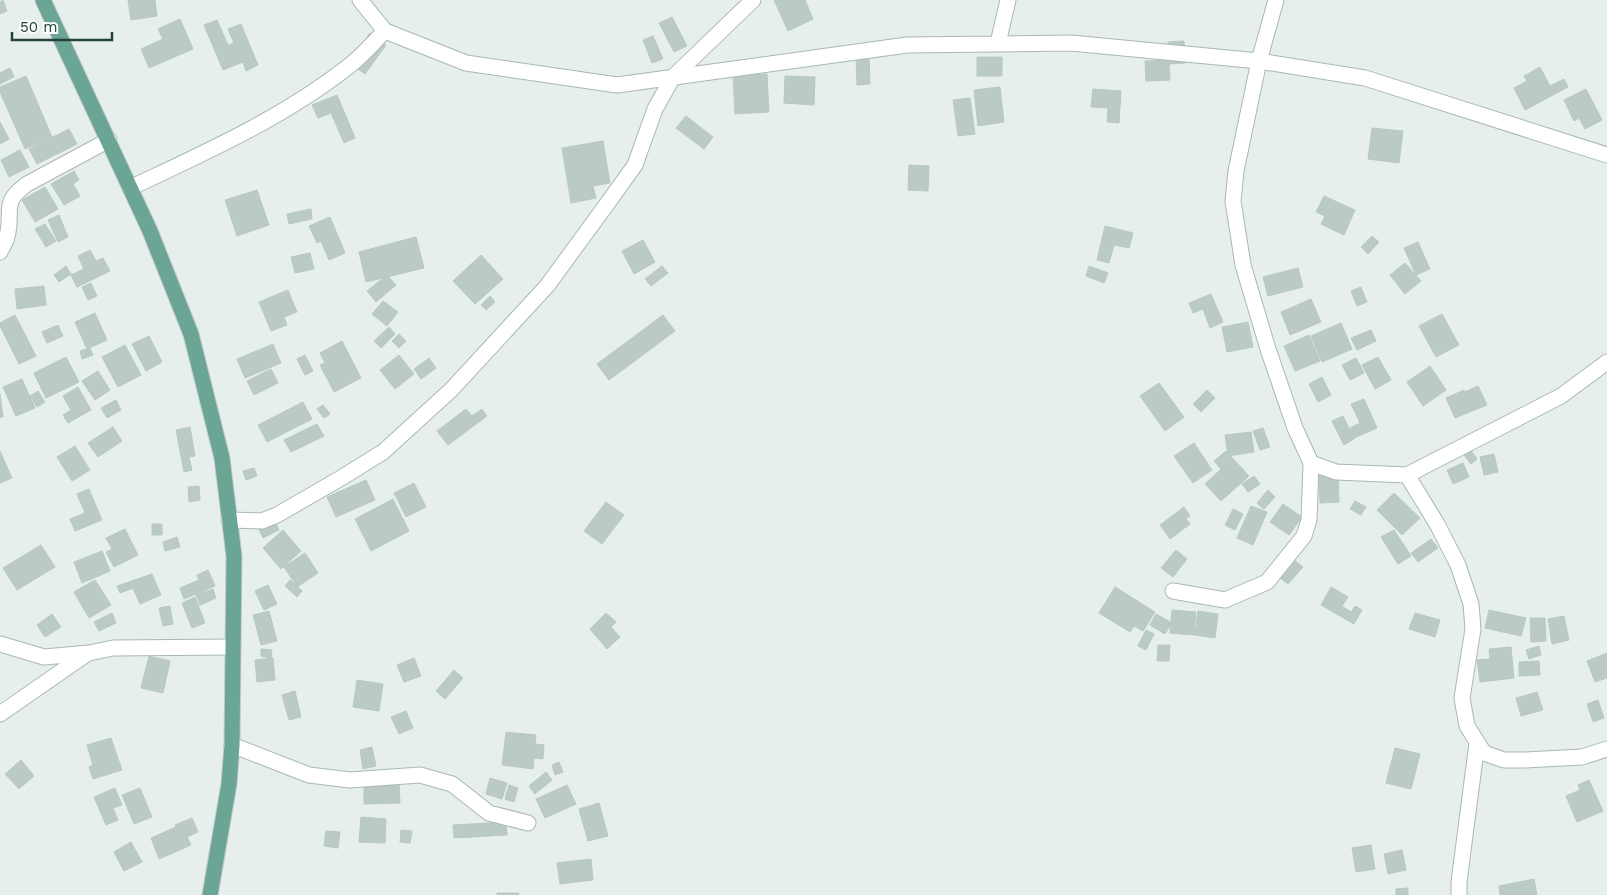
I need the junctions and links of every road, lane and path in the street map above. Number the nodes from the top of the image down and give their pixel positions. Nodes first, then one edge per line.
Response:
1 (42, 0) edge
2 (360, 0) edge
3 (753, 0) edge
4 (1008, 0) edge
5 (1276, 0) edge
6 (385, 31) junction
7 (998, 43) junction
8 (1259, 62) junction
9 (673, 77) junction
10 (109, 140) junction
11 (1607, 156) edge
12 (130, 188) junction
13 (0, 252) edge
14 (1607, 362) edge
15 (1311, 463) junction
16 (1407, 475) junction
17 (230, 520) junction
18 (1174, 591) dead end
19 (0, 644) edge
20 (233, 647) junction
21 (89, 652) junction
22 (0, 714) edge
23 (1477, 743) junction
24 (232, 745) junction
25 (1607, 749) edge
26 (528, 824) dead end
27 (210, 895) edge
28 (1459, 895) edge

1 - 10 main road
2 - 6 street
3 - 9 street
4 - 7 street
5 - 8 street
6 - 9 street
6 - 12 street
7 - 8 street
7 - 9 street
8 - 11 street
8 - 15 street
9 - 17 street
10 - 12 main road
10 - 13 street
12 - 17 main road
14 - 16 street
15 - 16 street
15 - 18 street
16 - 23 street
17 - 20 main road
19 - 21 street
20 - 21 street
20 - 24 main road
21 - 22 street
23 - 25 street
23 - 28 street
24 - 26 street
24 - 27 main road

